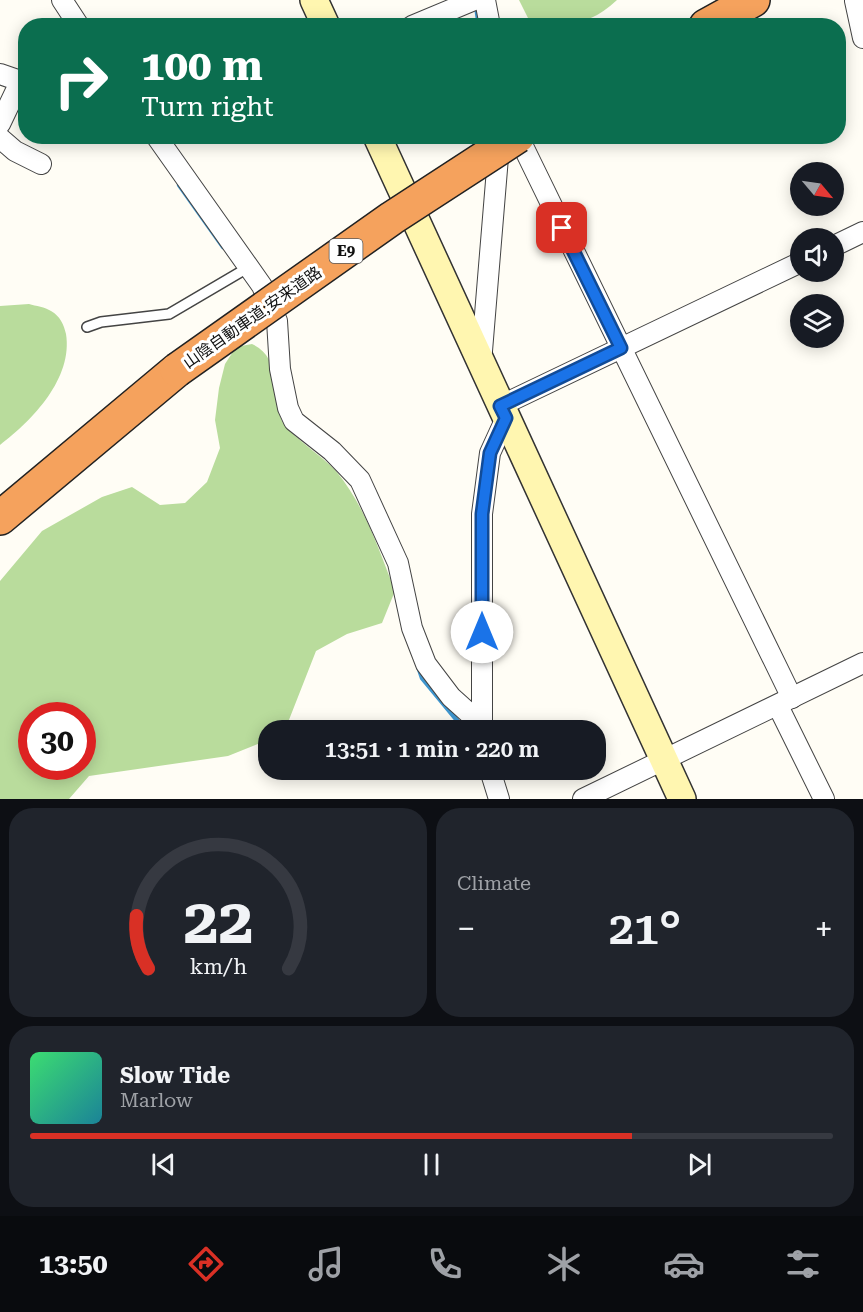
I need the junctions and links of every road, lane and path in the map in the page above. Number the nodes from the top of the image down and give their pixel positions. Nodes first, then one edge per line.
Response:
1 (62, 0) edge
2 (315, 0) edge
3 (474, 0) edge
4 (485, 0) edge
5 (753, 0) edge
6 (855, 1) edge
7 (74, 18) edge
8 (323, 18) edge
9 (431, 18) edge
10 (488, 18) edge
11 (720, 18) edge
12 (863, 38) edge
13 (0, 74) edge
14 (18, 80) edge
15 (18, 91) edge
16 (0, 124) edge
17 (0, 138) edge
18 (162, 144) edge
19 (381, 144) edge
20 (499, 144) edge
21 (506, 144) edge
22 (522, 144) edge
23 (41, 164) dead end
24 (863, 232) edge
25 (844, 241) edge
26 (249, 267) junction
27 (790, 267) edge
28 (87, 327) dead end
29 (621, 348) junction
30 (481, 363) junction
31 (503, 412) junction
32 (0, 518) edge
33 (863, 663) edge
34 (785, 702) junction
35 (474, 720) edge
36 (481, 720) edge
37 (664, 760) junction
38 (493, 780) edge
39 (499, 799) edge
40 (583, 799) edge
41 (682, 799) edge
42 (824, 799) edge

1 - 7 street
2 - 8 street
3 - 9 street
4 - 10 street
5 - 11 highway
6 - 12 street
13 - 14 street
15 - 16 street
17 - 23 street
18 - 26 street
19 - 30 street
20 - 30 street
21 - 32 highway, 山陰自動車道;安来道路 / E9, bridge
22 - 29 street
24 - 25 street
26 - 28 lane
26 - 35 street
27 - 29 street
29 - 31 street
29 - 34 street
30 - 31 street
31 - 36 street
31 - 37 street
33 - 34 street
34 - 37 street
34 - 42 street
37 - 40 street
37 - 41 street
38 - 39 street

